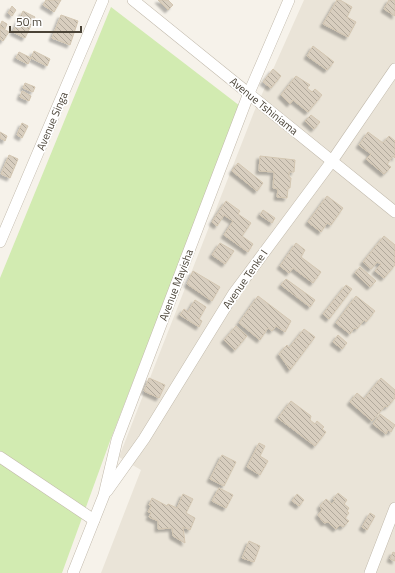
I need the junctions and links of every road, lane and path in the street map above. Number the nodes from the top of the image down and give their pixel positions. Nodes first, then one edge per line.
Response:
1 (103, 0) edge
2 (133, 0) edge
3 (289, 0) edge
4 (395, 69) edge
5 (249, 93) junction
6 (332, 161) junction
7 (395, 212) edge
8 (0, 242) edge
9 (0, 457) edge
10 (104, 495) junction
11 (395, 508) edge
12 (94, 520) junction
13 (73, 573) edge
14 (370, 573) edge

1 - 8 street, Avenue Singa
2 - 5 street, Avenue Tshiniama
3 - 5 street, Avenue Mayisha
4 - 6 street, Avenue Tenke I
5 - 6 street, Avenue Tshiniama
5 - 10 street, Avenue Mayisha
6 - 7 street, Avenue Tshiniama
6 - 10 street, Avenue Tenke I
9 - 12 street
10 - 12 street, Avenue Mayisha
11 - 14 street
12 - 13 street, Avenue Mayisha

